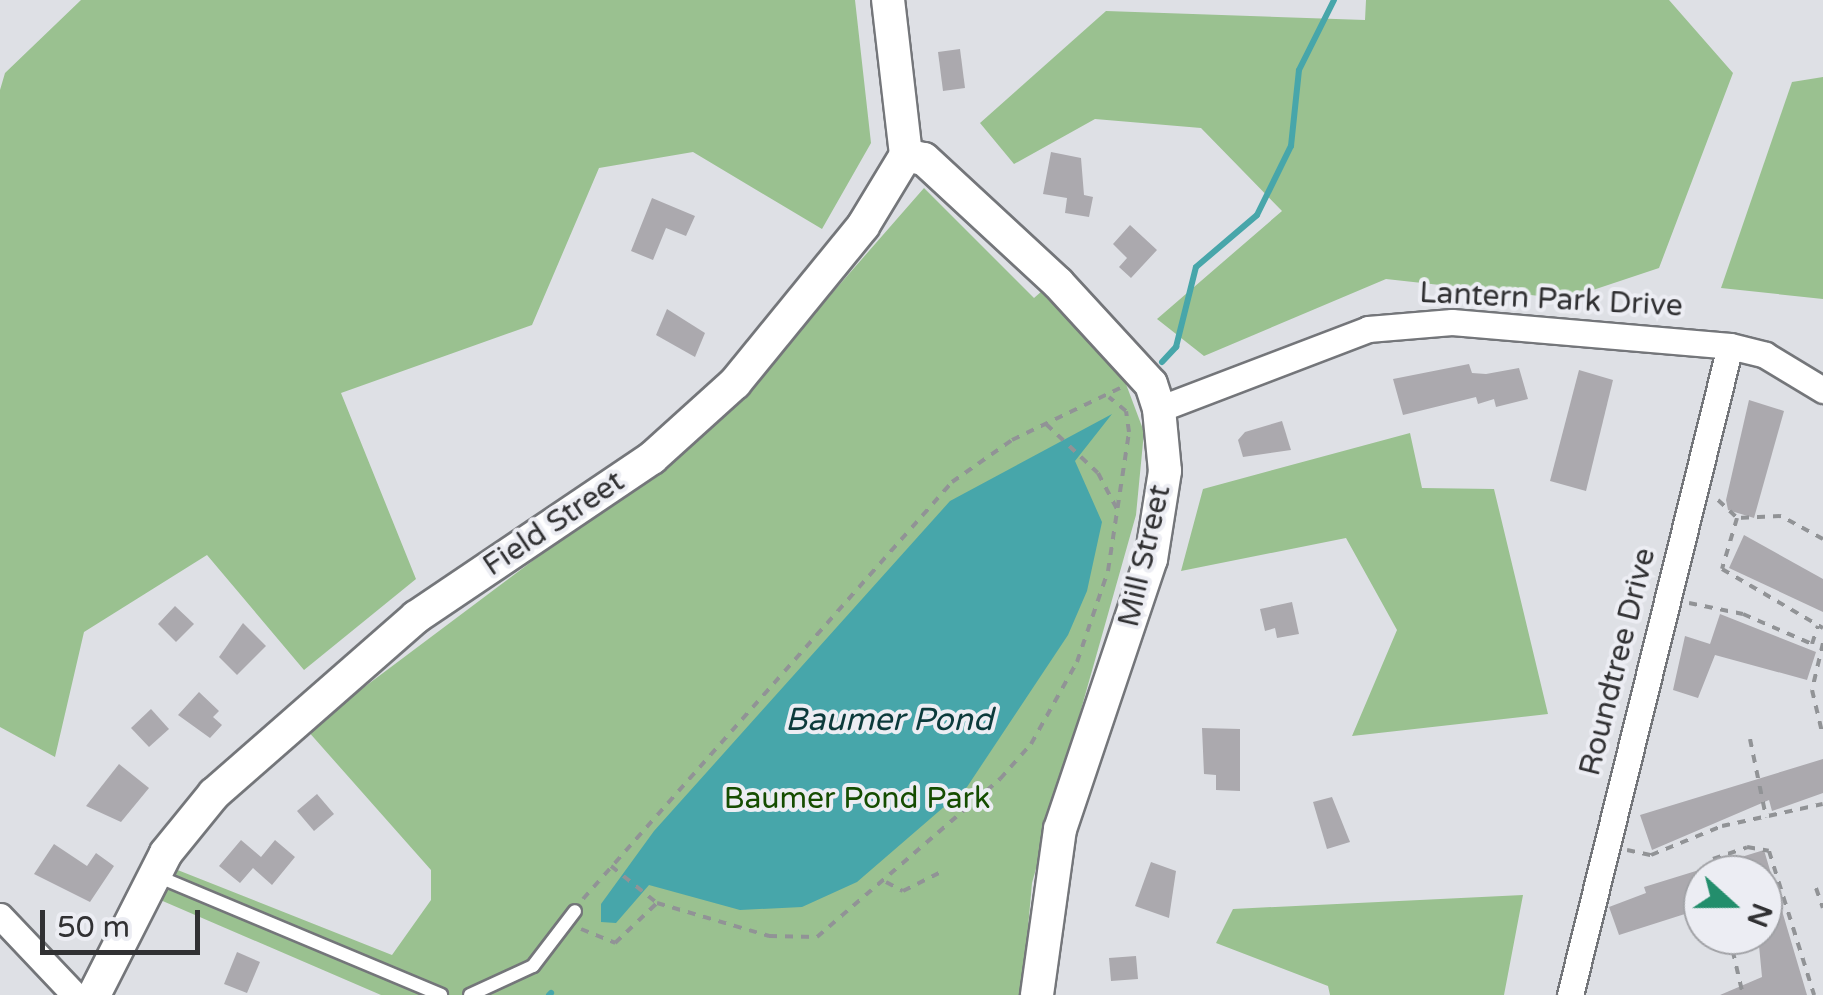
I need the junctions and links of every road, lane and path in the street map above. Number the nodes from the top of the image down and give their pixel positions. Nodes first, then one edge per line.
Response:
1 (888, 0) edge
2 (906, 155) junction
3 (1730, 346) junction
4 (1823, 390) edge
5 (1160, 409) junction
6 (1046, 424) junction
7 (1718, 492) dead end
8 (1118, 511) junction
9 (1737, 518) junction
10 (1823, 538) edge
11 (1668, 599) junction
12 (1820, 627) edge
13 (1812, 644) junction
14 (1822, 644) edge
15 (1823, 736) edge
16 (1750, 738) dead end
17 (1823, 804) edge
18 (1766, 818) junction
19 (1606, 843) junction
20 (1727, 855) edge
21 (1770, 855) edge
22 (611, 866) junction
23 (943, 871) dead end
24 (153, 874) junction
25 (886, 882) junction
26 (1816, 888) dead end
27 (1783, 896) edge
28 (657, 904) junction
29 (1823, 908) edge
30 (0, 916) edge
31 (571, 916) junction
32 (1734, 955) edge
33 (74, 995) edge
34 (94, 995) edge
35 (441, 995) edge
36 (470, 995) edge
37 (1037, 995) edge
38 (1570, 995) edge
39 (1743, 995) edge
40 (1814, 995) edge

1 - 2 street
2 - 5 street, Mill Street
2 - 24 street, Field Street
3 - 4 street, Lantern Park Drive
3 - 5 street, Lantern Park Drive
3 - 11 street, Roundtree Drive
5 - 37 street, Mill Street
6 - 8 path
6 - 8 path
6 - 22 path
7 - 9 path
8 - 25 path
9 - 10 path
9 - 12 path
11 - 13 path
11 - 19 street, Roundtree Drive
12 - 13 path
13 - 14 path
14 - 15 path
16 - 18 path
17 - 18 path
18 - 19 path
19 - 38 street, Roundtree Drive
20 - 21 path
22 - 28 path
22 - 31 path
23 - 25 path
24 - 34 street, Field Street
24 - 35 lane
25 - 28 path
26 - 29 path
27 - 40 path
28 - 31 path
30 - 33 street
31 - 36 lane
32 - 39 path

